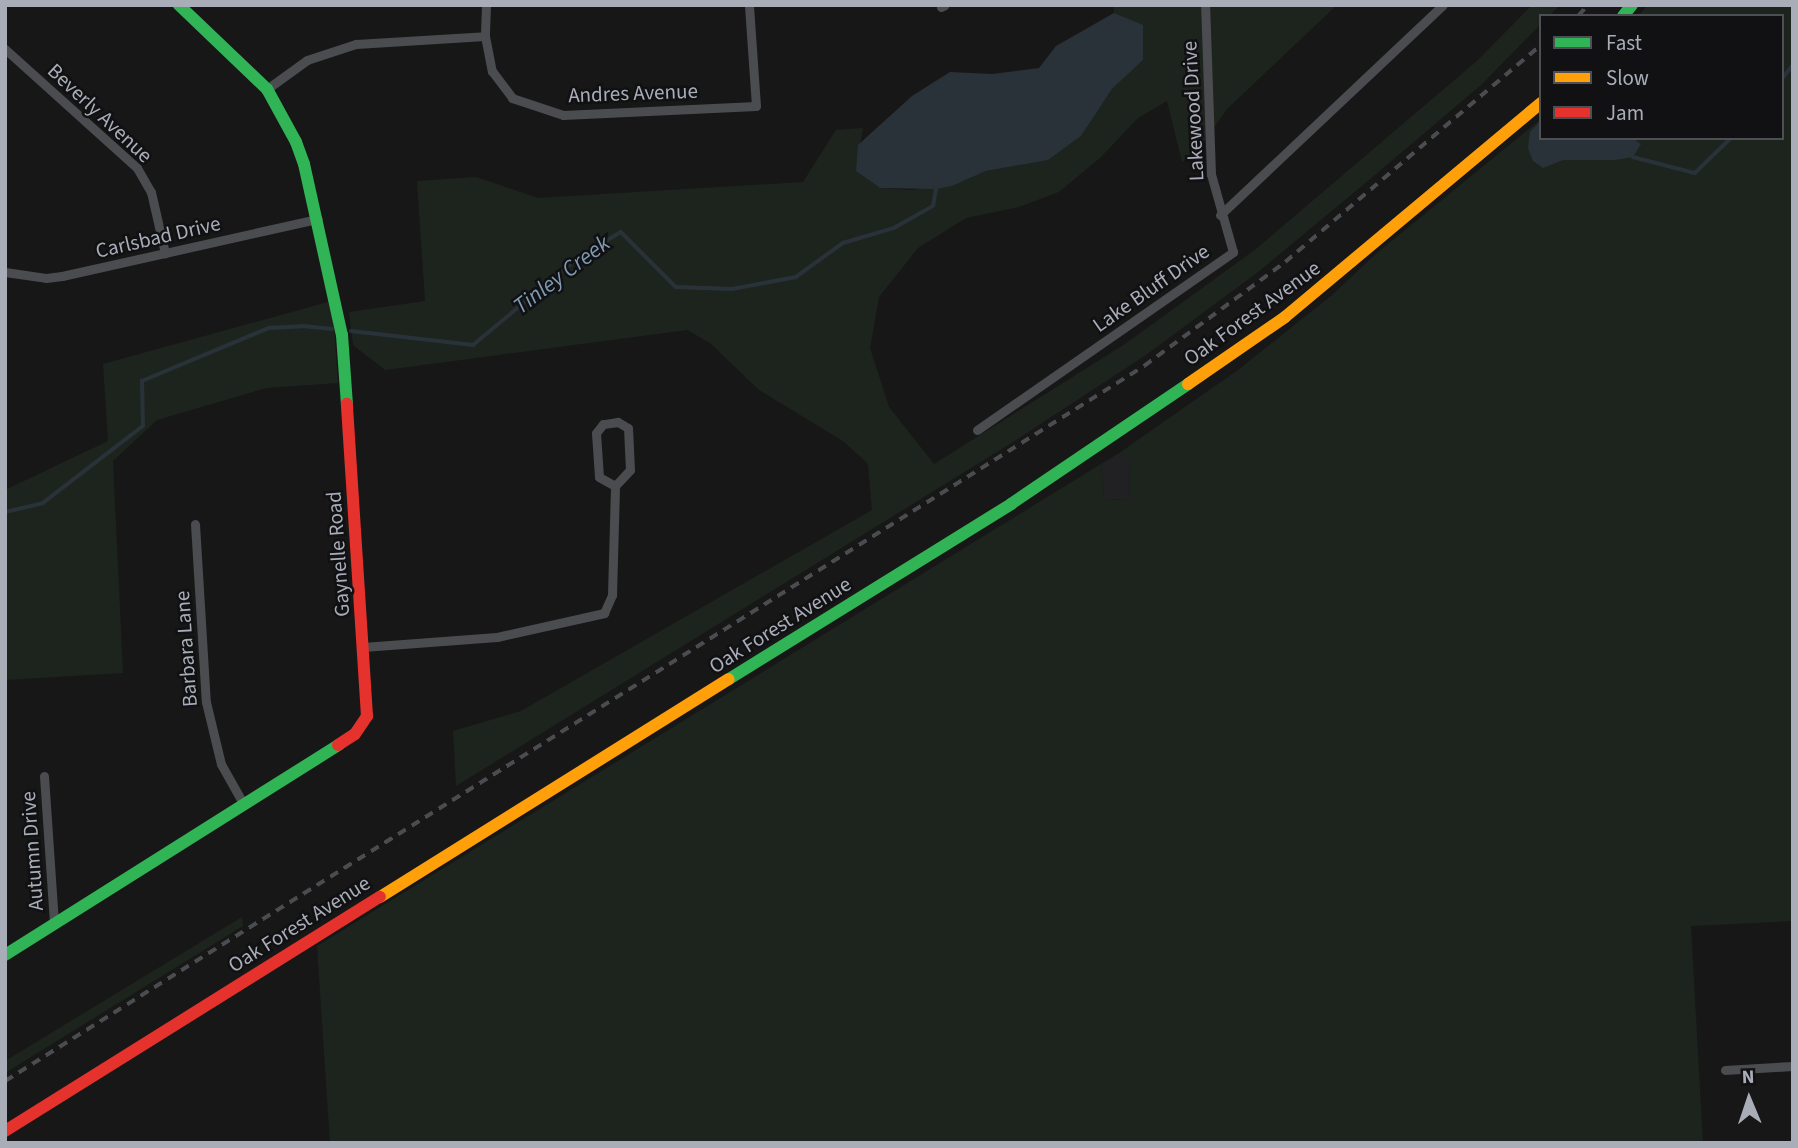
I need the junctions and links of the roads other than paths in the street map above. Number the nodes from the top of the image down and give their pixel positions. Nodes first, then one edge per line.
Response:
1 (179, 5) edge
2 (486, 5) edge
3 (749, 5) edge
4 (1205, 5) edge
5 (1443, 5) edge
6 (485, 36) junction
7 (5, 48) edge
8 (267, 89) junction
9 (1539, 105) edge
10 (1220, 215) junction
11 (318, 219) junction
12 (164, 253) junction
13 (5, 272) edge
14 (977, 430) dead end
15 (615, 486) junction
16 (195, 524) dead end
17 (363, 647) junction
18 (44, 776) dead end
19 (244, 805) junction
20 (54, 924) junction
21 (5, 955) edge
22 (1793, 1066) edge
23 (1725, 1070) dead end
24 (5, 1131) edge

1 - 8 street, Gaynelle Road
2 - 6 street
3 - 6 street, Andres Avenue
4 - 10 street, Lakewood Drive
5 - 10 street, Lake Bluff Drive
6 - 8 street
7 - 12 street, Beverly Avenue
8 - 11 street, Gaynelle Road
9 - 24 street, Oak Forest Avenue
10 - 14 street, Lake Bluff Drive
11 - 12 street, Carlsbad Drive
11 - 17 street, Gaynelle Road
12 - 13 street, Carlsbad Drive
15 - 15 street
15 - 17 street
16 - 19 street, Barbara Lane
17 - 19 street, Gaynelle Road
18 - 20 street, Autumn Drive
19 - 20 street, Gaynelle Road
20 - 21 street, Gaynelle Road
22 - 23 street

